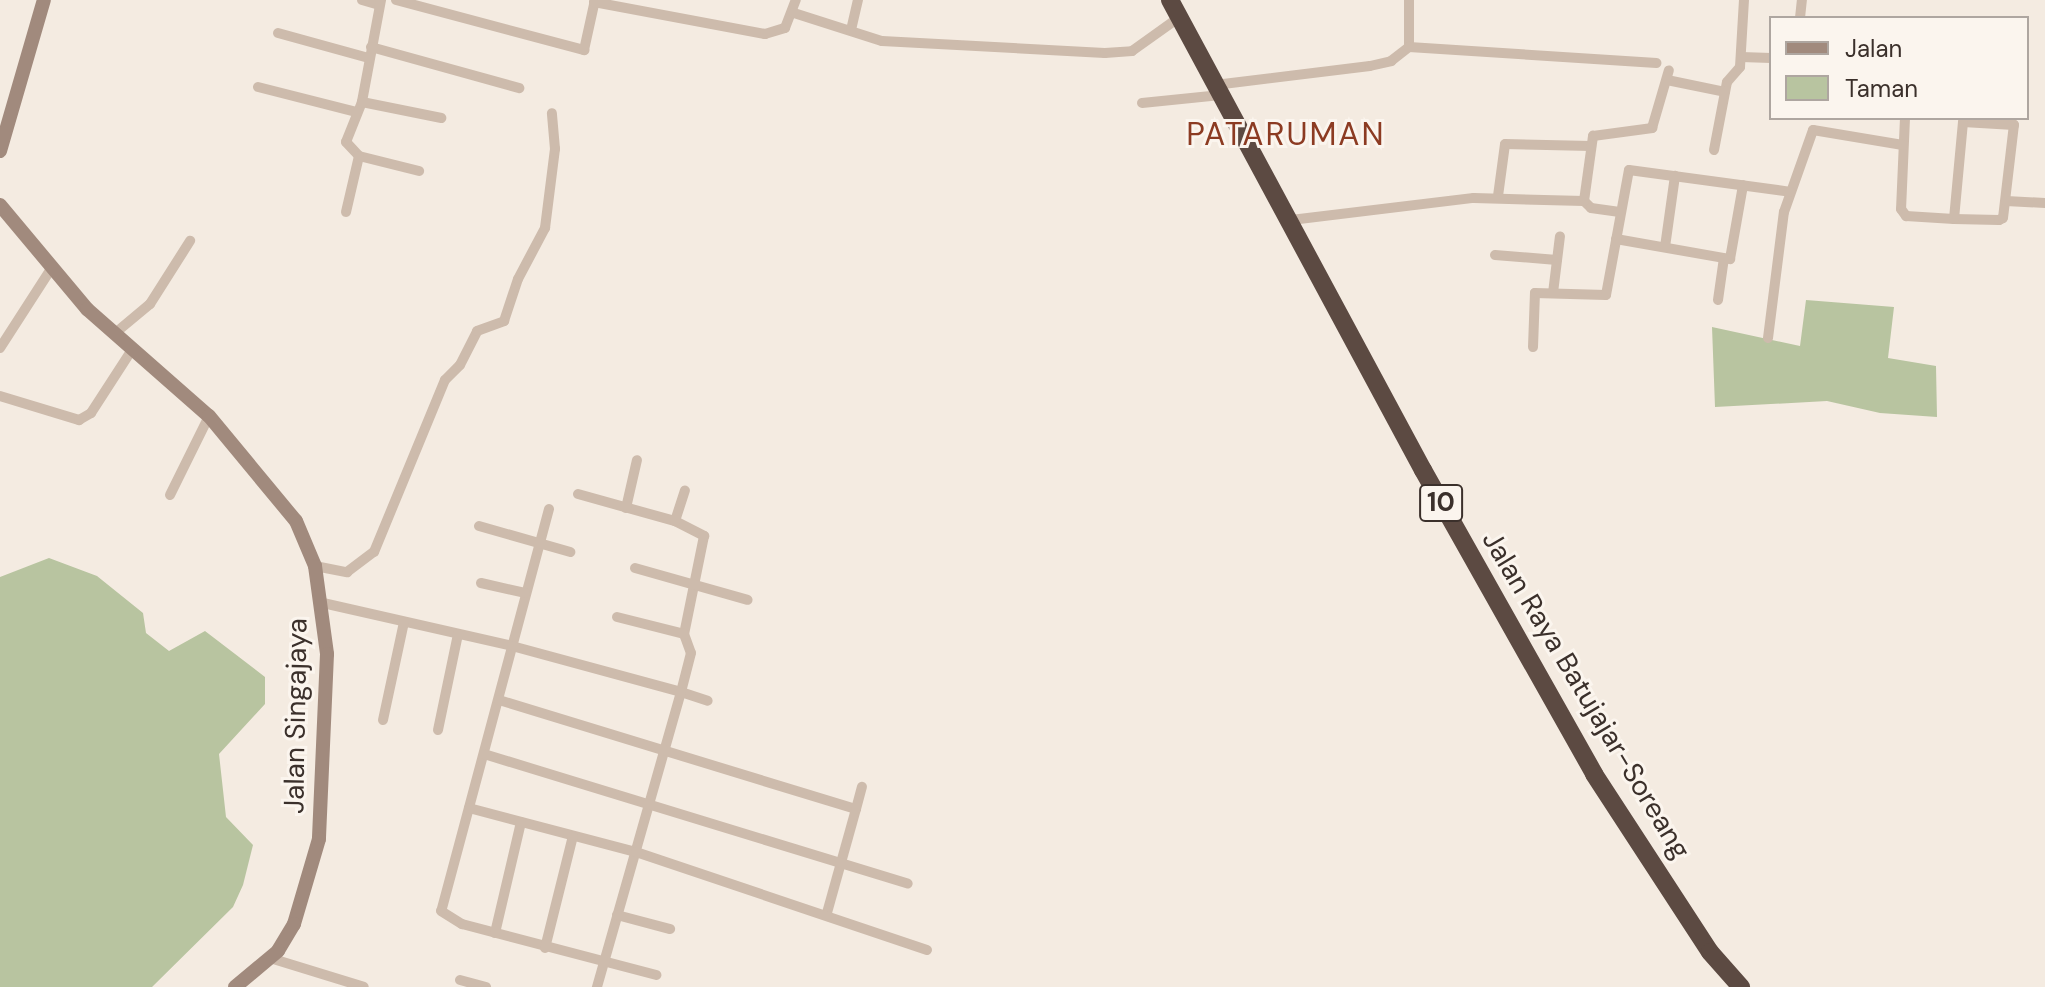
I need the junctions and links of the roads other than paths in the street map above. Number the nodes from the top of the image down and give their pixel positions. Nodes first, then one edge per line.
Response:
1 (44, 0) edge
2 (362, 0) edge
3 (396, 0) edge
4 (796, 0) edge
5 (858, 0) edge
6 (1409, 0) edge
7 (1744, 0) edge
8 (594, 1) edge
9 (380, 3) edge
10 (622, 4) edge
11 (1176, 8) edge
12 (794, 13) junction
13 (851, 30) junction
14 (278, 33) dead end
15 (1409, 47) junction
16 (370, 52) junction
17 (1741, 57) junction
18 (1769, 58) edge
19 (1656, 63) dead end
20 (258, 87) dead end
21 (519, 88) dead end
22 (1218, 90) junction
23 (1725, 92) junction
24 (1142, 103) dead end
25 (359, 107) junction
26 (552, 113) dead end
27 (441, 118) dead end
28 (1905, 120) edge
29 (1903, 145) junction
30 (1591, 146) junction
31 (1714, 150) dead end
32 (0, 151) edge
33 (359, 156) junction
34 (419, 171) dead end
35 (1675, 176) junction
36 (1743, 185) junction
37 (1791, 192) junction
38 (1498, 196) junction
39 (1584, 201) junction
40 (2006, 201) junction
41 (2045, 203) edge
42 (0, 205) edge
43 (346, 212) dead end
44 (1620, 212) junction
45 (1954, 219) junction
46 (1291, 220) junction
47 (1560, 236) dead end
48 (1616, 239) junction
49 (190, 241) dead end
50 (1665, 247) junction
51 (1495, 255) dead end
52 (1724, 258) junction
53 (1557, 260) junction
54 (51, 269) junction
55 (1553, 293) junction
56 (1718, 300) dead end
57 (114, 334) junction
58 (1768, 338) dead end
59 (1533, 347) dead end
60 (0, 348) edge
61 (133, 348) junction
62 (0, 396) edge
63 (209, 416) junction
64 (637, 460) dead end
65 (685, 491) dead end
66 (578, 494) dead end
67 (170, 495) dead end
68 (626, 508) junction
69 (549, 509) dead end
70 (675, 521) junction
71 (479, 526) dead end
72 (537, 545) junction
73 (570, 552) dead end
74 (315, 566) junction
75 (635, 568) dead end
76 (481, 583) dead end
77 (695, 584) junction
78 (525, 593) junction
79 (748, 600) dead end
80 (323, 603) junction
81 (617, 617) dead end
82 (404, 622) junction
83 (458, 634) junction
84 (684, 634) junction
85 (512, 646) junction
86 (681, 692) junction
87 (499, 700) junction
88 (708, 701) dead end
89 (383, 720) dead end
90 (438, 730) dead end
91 (666, 753) junction
92 (484, 754) junction
93 (862, 787) dead end
94 (651, 803) junction
95 (469, 808) junction
96 (856, 809) junction
97 (521, 822) junction
98 (573, 836) junction
99 (636, 852) junction
100 (843, 863) junction
101 (908, 884) dead end
102 (827, 913) junction
103 (617, 915) junction
104 (670, 929) dead end
105 (495, 933) junction
106 (545, 948) junction
107 (927, 950) dead end
108 (270, 958) junction
109 (604, 962) junction
110 (656, 975) dead end
111 (460, 980) dead end
112 (235, 987) edge
113 (364, 987) edge
114 (486, 987) edge
115 (597, 987) edge
116 (1741, 987) edge

1 - 32 street
2 - 9 street
3 - 8 street
4 - 12 street
5 - 13 street
6 - 15 street
7 - 17 street
8 - 10 street
9 - 16 street
10 - 12 street
11 - 13 street
11 - 22 highway, Jalan Raya Batujajar-Soreang / 10
12 - 13 street
14 - 16 street
15 - 19 street
15 - 22 street
16 - 21 street
16 - 25 street
17 - 18 street
17 - 23 street
20 - 25 street
22 - 24 street
22 - 46 highway, Jalan Raya Batujajar-Soreang / 10
23 - 30 street
23 - 31 street
25 - 27 street
25 - 33 street
26 - 74 street
28 - 29 street
29 - 37 street
29 - 45 street
30 - 38 street
30 - 39 street
33 - 34 street
33 - 43 street
35 - 36 street
35 - 44 street
35 - 50 street
36 - 37 street
36 - 52 street
37 - 58 street
38 - 39 street
38 - 46 street
39 - 44 street
40 - 41 street
40 - 45 street
40 - 45 street
42 - 54 street, Jalan Singajaya
44 - 48 street
46 - 116 highway, Jalan Raya Batujajar-Soreang / 10
47 - 53 street
48 - 50 street
48 - 55 street
49 - 57 street
50 - 52 street
51 - 53 street
52 - 56 street
53 - 55 street
54 - 57 street, Jalan Singajaya
54 - 60 street
55 - 59 street
57 - 61 street, Jalan Singajaya
61 - 62 street
61 - 63 street, Jalan Singajaya
63 - 67 street
63 - 74 street, Jalan Singajaya
64 - 68 street
65 - 70 street
66 - 68 street
68 - 70 street
69 - 72 street
70 - 77 street
71 - 72 street
72 - 73 street
72 - 78 street
74 - 80 street, Jalan Singajaya
75 - 77 street
76 - 78 street
77 - 79 street
77 - 84 street
78 - 85 street
80 - 82 street
80 - 108 street, Jalan Singajaya
81 - 84 street
82 - 83 street
82 - 89 street
83 - 85 street
83 - 90 street
84 - 86 street
85 - 86 street
85 - 87 street
86 - 88 street
86 - 91 street
87 - 91 street
87 - 92 street
91 - 94 street
91 - 96 street
92 - 94 street
92 - 95 street
93 - 96 street
94 - 99 street
94 - 100 street
95 - 97 street
95 - 105 street
96 - 100 street
97 - 98 street
97 - 105 street
98 - 99 street
98 - 106 street
99 - 102 street
99 - 103 street
100 - 101 street
100 - 102 street
102 - 107 street
103 - 104 street
103 - 109 street
105 - 106 street
106 - 109 street
108 - 112 street, Jalan Singajaya
108 - 113 street
109 - 110 street
109 - 115 street
111 - 114 street

